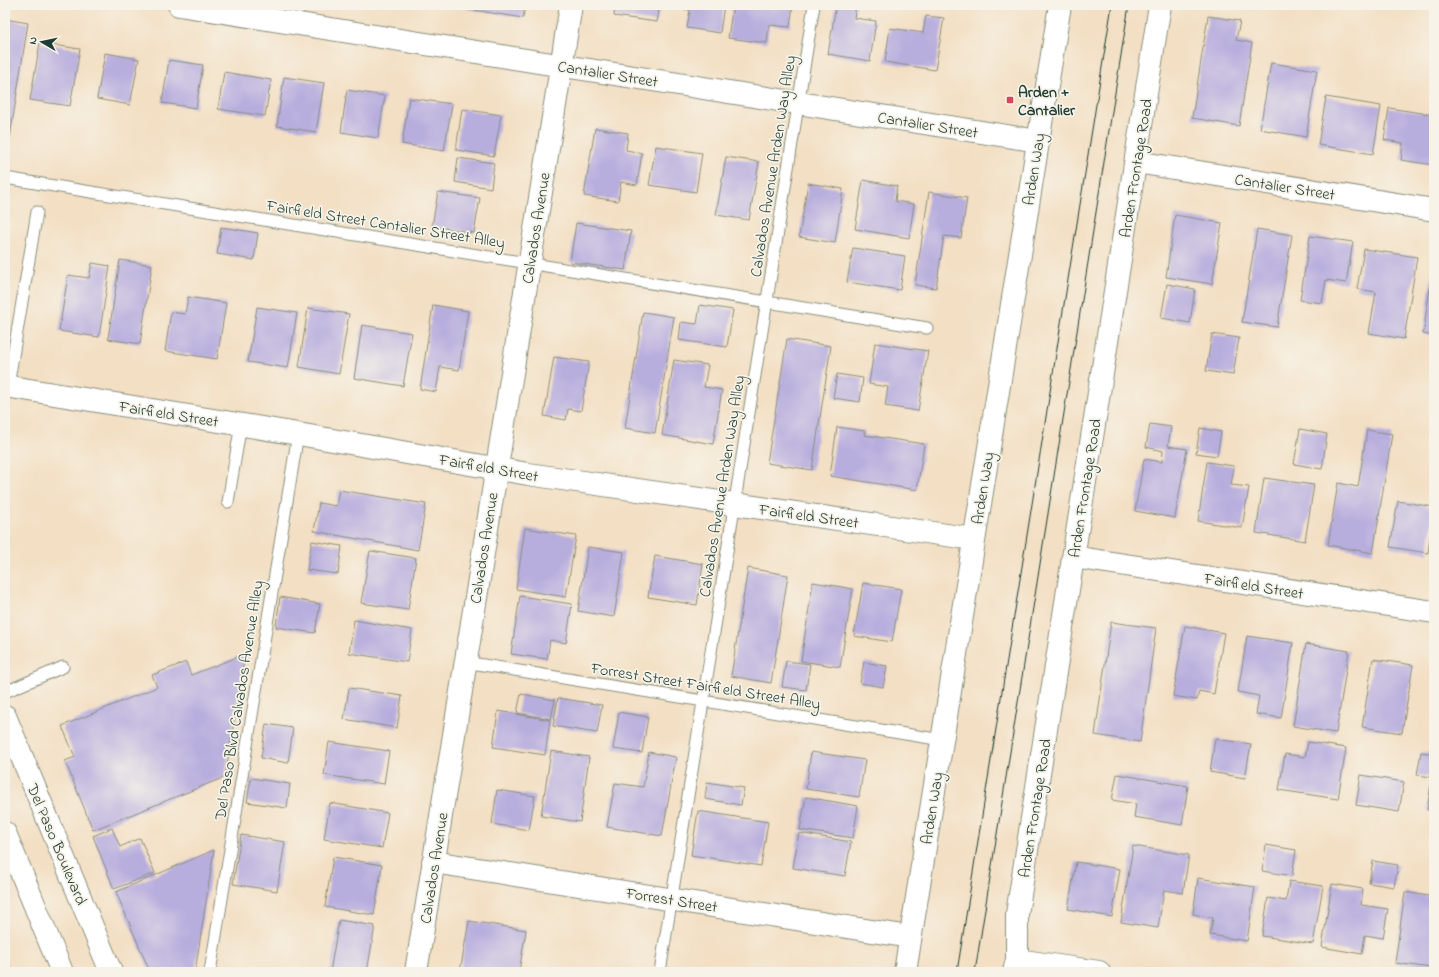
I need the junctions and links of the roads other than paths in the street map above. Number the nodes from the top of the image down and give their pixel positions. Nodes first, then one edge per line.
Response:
1 (179, 5) edge
2 (571, 5) edge
3 (814, 5) edge
4 (1060, 5) edge
5 (1160, 5) edge
6 (561, 66) junction
7 (798, 103) junction
8 (1038, 141) junction
9 (1136, 162) junction
10 (5, 178) edge
11 (1434, 210) edge
12 (37, 212) dead end
13 (530, 263) junction
14 (767, 301) junction
15 (927, 328) dead end
16 (7, 386) edge
17 (241, 424) junction
18 (298, 434) junction
19 (495, 468) junction
20 (228, 502) dead end
21 (734, 504) junction
22 (974, 539) junction
23 (1073, 557) junction
24 (1434, 612) edge
25 (466, 662) junction
26 (63, 667) dead end
27 (5, 692) edge
28 (703, 701) junction
29 (5, 716) edge
30 (942, 740) junction
31 (5, 833) edge
32 (433, 862) junction
33 (672, 899) junction
34 (910, 937) junction
35 (1015, 966) edge
36 (62, 972) edge
37 (111, 972) edge
38 (210, 972) edge
39 (416, 972) edge
40 (660, 972) edge
41 (905, 972) edge
42 (1099, 972) edge

1 - 6 street, Cantalier Street
2 - 6 street, Calvados Avenue
3 - 7 lane, Calvados Avenue Arden Way Alley
4 - 8 street, Arden Way
5 - 9 street, Arden Frontage Road
6 - 7 street, Cantalier Street
6 - 13 street, Calvados Avenue
7 - 8 street, Cantalier Street
7 - 14 lane, Calvados Avenue Arden Way Alley
8 - 22 street, Arden Way
9 - 11 street, Cantalier Street
9 - 23 street, Arden Frontage Road
10 - 13 lane, Fairfield Street Cantalier Street Alley
12 - 16 lane
13 - 14 lane, Fairfield Street Cantalier Street Alley
13 - 19 street, Calvados Avenue
14 - 15 lane, Fairfield Street Cantalier Street Alley
14 - 21 lane, Calvados Avenue Arden Way Alley
16 - 17 street, Fairfield Street
17 - 18 street, Fairfield Street
17 - 20 lane
18 - 19 street, Fairfield Street
18 - 38 lane, Del Paso Blvd Calvados Avenue Alley
19 - 21 street, Fairfield Street
19 - 25 street, Calvados Avenue
21 - 22 street, Fairfield Street
21 - 28 lane, Calvados Avenue Arden Way Alley
22 - 30 street, Arden Way
23 - 24 street, Fairfield Street
23 - 35 street, Arden Frontage Road
25 - 28 lane, Forrest Street Fairfield Street Alley
25 - 32 street, Calvados Avenue
26 - 27 lane
28 - 30 lane, Forrest Street Fairfield Street Alley
28 - 33 lane, Calvados Avenue Arden Way Alley
29 - 37 street, Del Paso Boulevard
30 - 34 street, Arden Way
31 - 36 street
32 - 33 street, Forrest Street
32 - 39 street, Calvados Avenue
33 - 34 street, Forrest Street
33 - 40 lane, Calvados Avenue Arden Way Alley
34 - 41 street, Arden Way
35 - 42 street

